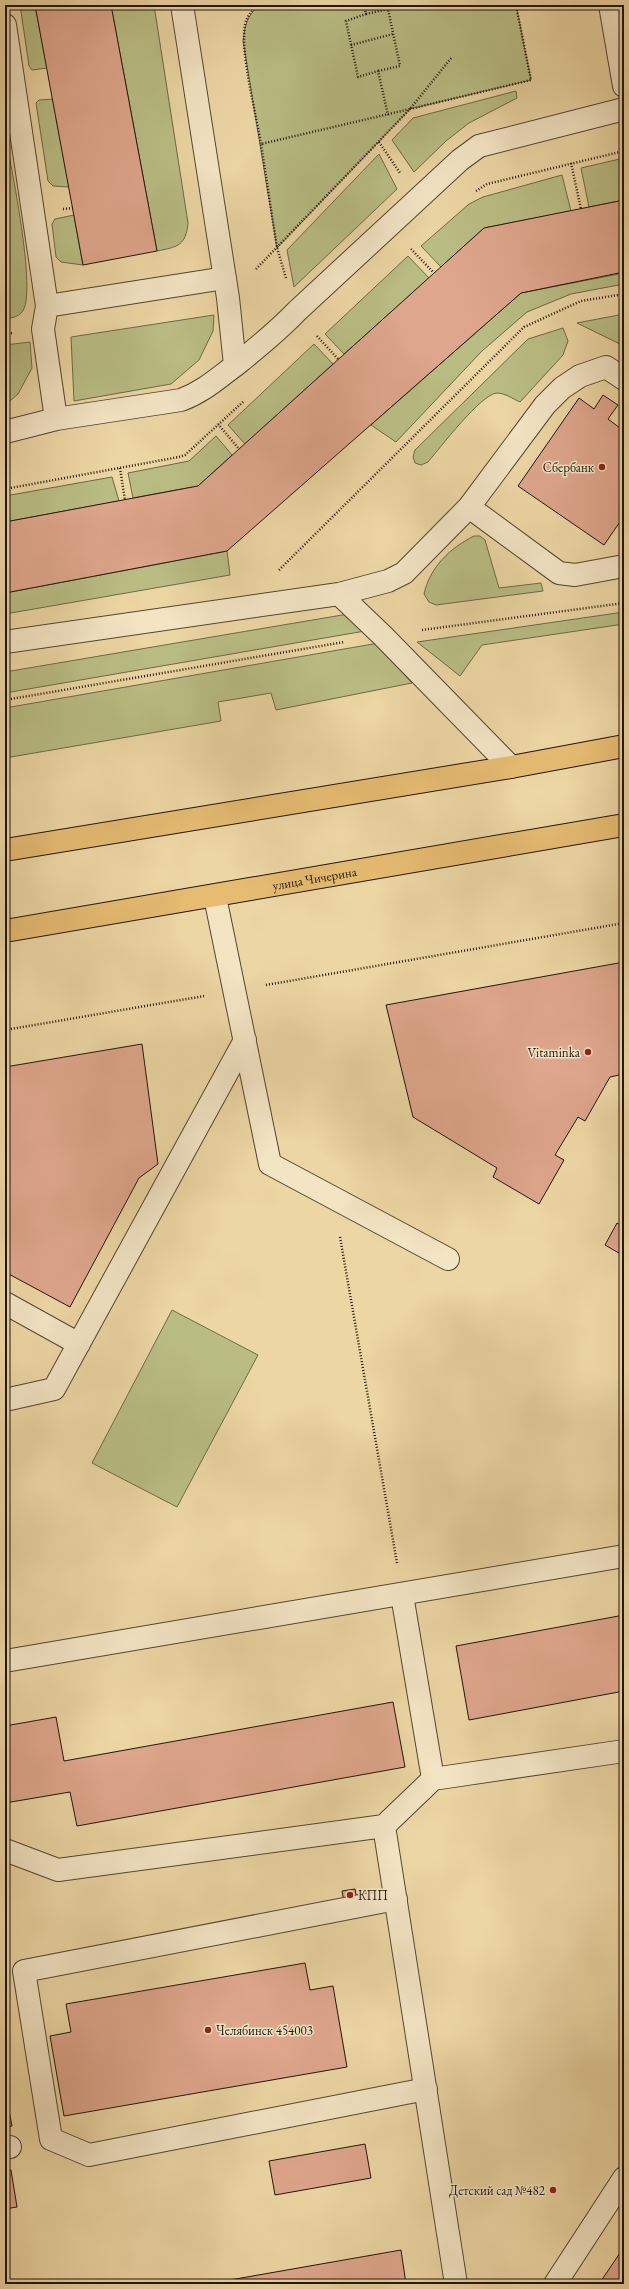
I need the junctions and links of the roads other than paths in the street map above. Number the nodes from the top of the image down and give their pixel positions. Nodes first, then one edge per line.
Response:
1 (182, 5) edge
2 (610, 5) edge
3 (5, 25) edge
4 (624, 86) edge
5 (624, 110) edge
6 (226, 288) junction
7 (47, 306) junction
8 (235, 365) junction
9 (624, 379) edge
10 (56, 419) junction
11 (5, 432) edge
12 (469, 507) junction
13 (624, 566) edge
14 (339, 594) junction
15 (5, 642) edge
16 (624, 746) edge
17 (511, 767) junction
18 (624, 825) edge
19 (5, 850) edge
20 (215, 897) junction
21 (5, 931) edge
22 (245, 1040) junction
23 (448, 1259) dead end
24 (5, 1303) edge
25 (79, 1344) junction
26 (5, 1400) edge
27 (624, 1556) edge
28 (402, 1595) junction
29 (5, 1661) edge
30 (624, 1751) edge
31 (432, 1779) junction
32 (384, 1826) junction
33 (5, 1850) edge
34 (396, 1899) junction
35 (426, 2089) junction
36 (624, 2178) edge
37 (456, 2284) edge
38 (554, 2284) edge

1 - 6 lane
2 - 4 lane
3 - 7 lane
5 - 8 lane
6 - 7 lane
6 - 8 lane
7 - 10 lane
8 - 10 lane
9 - 12 lane
10 - 11 lane
12 - 13 lane
12 - 14 lane
14 - 15 lane
14 - 17 lane
16 - 17 main road
17 - 19 main road
18 - 20 main road, улица Чичерина
20 - 21 main road, улица Чичерина
20 - 22 lane
22 - 23 lane
22 - 25 lane
24 - 25 lane
25 - 26 lane
27 - 28 lane
28 - 29 lane
28 - 31 lane
30 - 31 lane
31 - 32 lane
32 - 33 lane
32 - 34 lane
34 - 35 lane
34 - 35 lane
35 - 37 lane
36 - 38 lane

